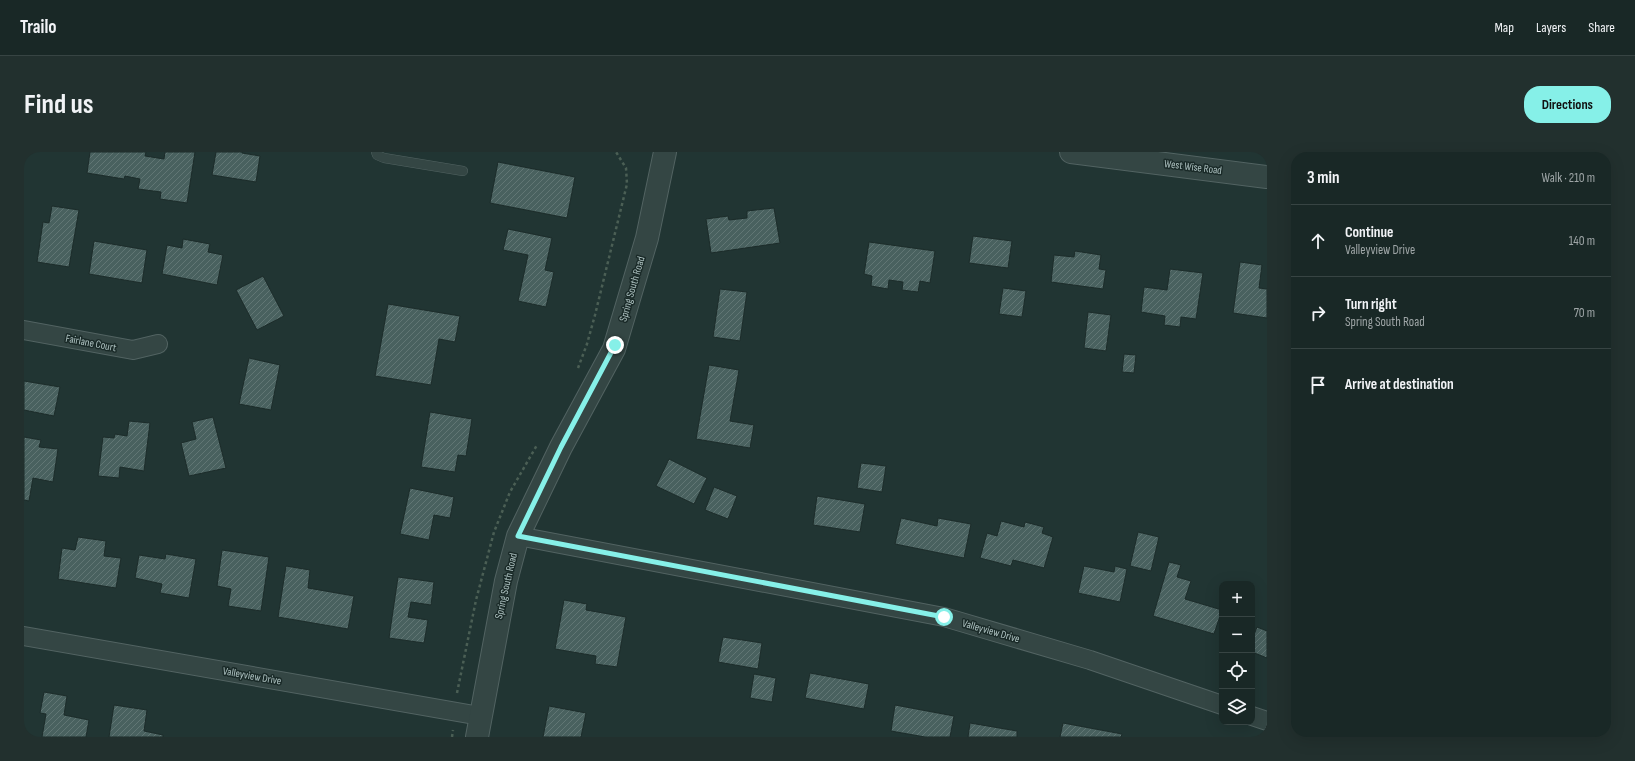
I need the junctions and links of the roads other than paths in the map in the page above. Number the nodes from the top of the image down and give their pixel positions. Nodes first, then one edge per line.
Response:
1 (376, 152) edge
2 (665, 152) edge
3 (1071, 152) edge
4 (463, 171) dead end
5 (1267, 177) edge
6 (24, 330) edge
7 (158, 344) dead end
8 (518, 536) junction
9 (24, 636) edge
10 (1219, 704) edge
11 (1255, 717) edge
12 (1267, 721) edge
13 (479, 727) edge

1 - 4 lane
2 - 8 street, Spring South Road
3 - 5 street, West Wise Road
6 - 7 street, Fairlane Court
8 - 10 street, Valleyview Drive
8 - 13 street, Spring South Road
9 - 13 street, Valleyview Drive
11 - 12 street

